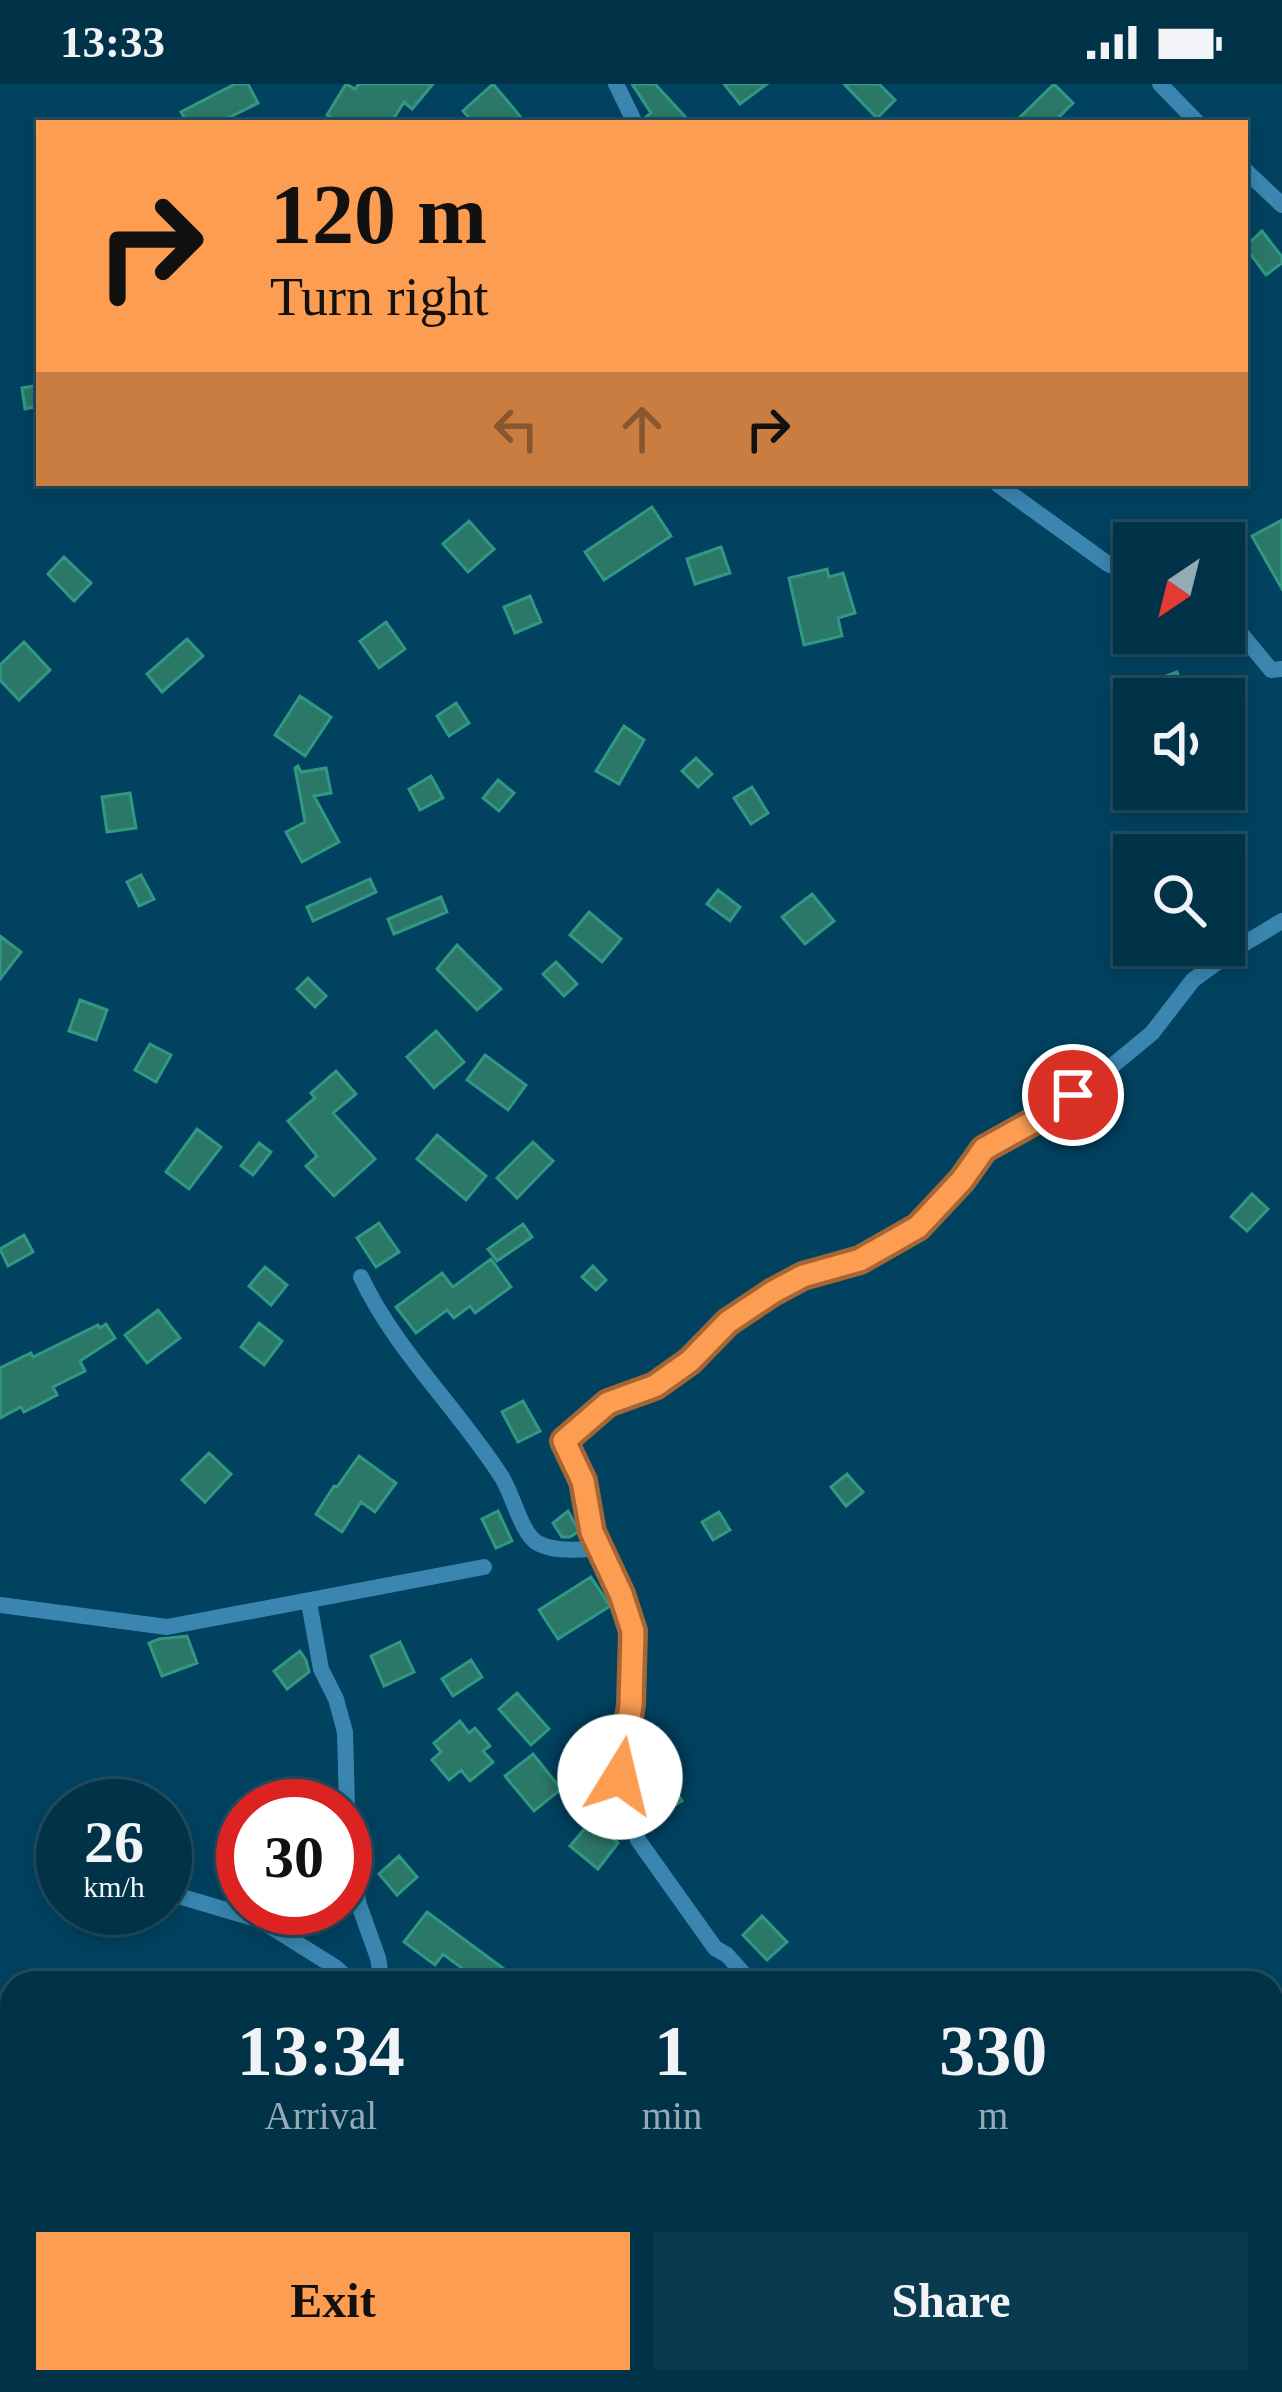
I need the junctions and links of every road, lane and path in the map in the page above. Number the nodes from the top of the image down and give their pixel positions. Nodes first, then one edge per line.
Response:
1 (616, 84) edge
2 (1160, 84) edge
3 (634, 120) edge
4 (1195, 120) edge
5 (1248, 173) edge
6 (1282, 206) edge
7 (1000, 486) edge
8 (1113, 567) edge
9 (1245, 638) edge
10 (1282, 669) edge
11 (1282, 921) edge
12 (361, 1277) dead end
13 (600, 1549) junction
14 (484, 1567) dead end
15 (0, 1604) edge
16 (310, 1608) dead end
17 (192, 1900) edge
18 (340, 1971) edge
19 (380, 1971) edge
20 (741, 1971) edge

1 - 3 street
2 - 4 street
5 - 6 street
7 - 8 street
9 - 10 street
11 - 13 street
12 - 13 street
13 - 20 street
14 - 15 street
16 - 19 street
17 - 18 street

